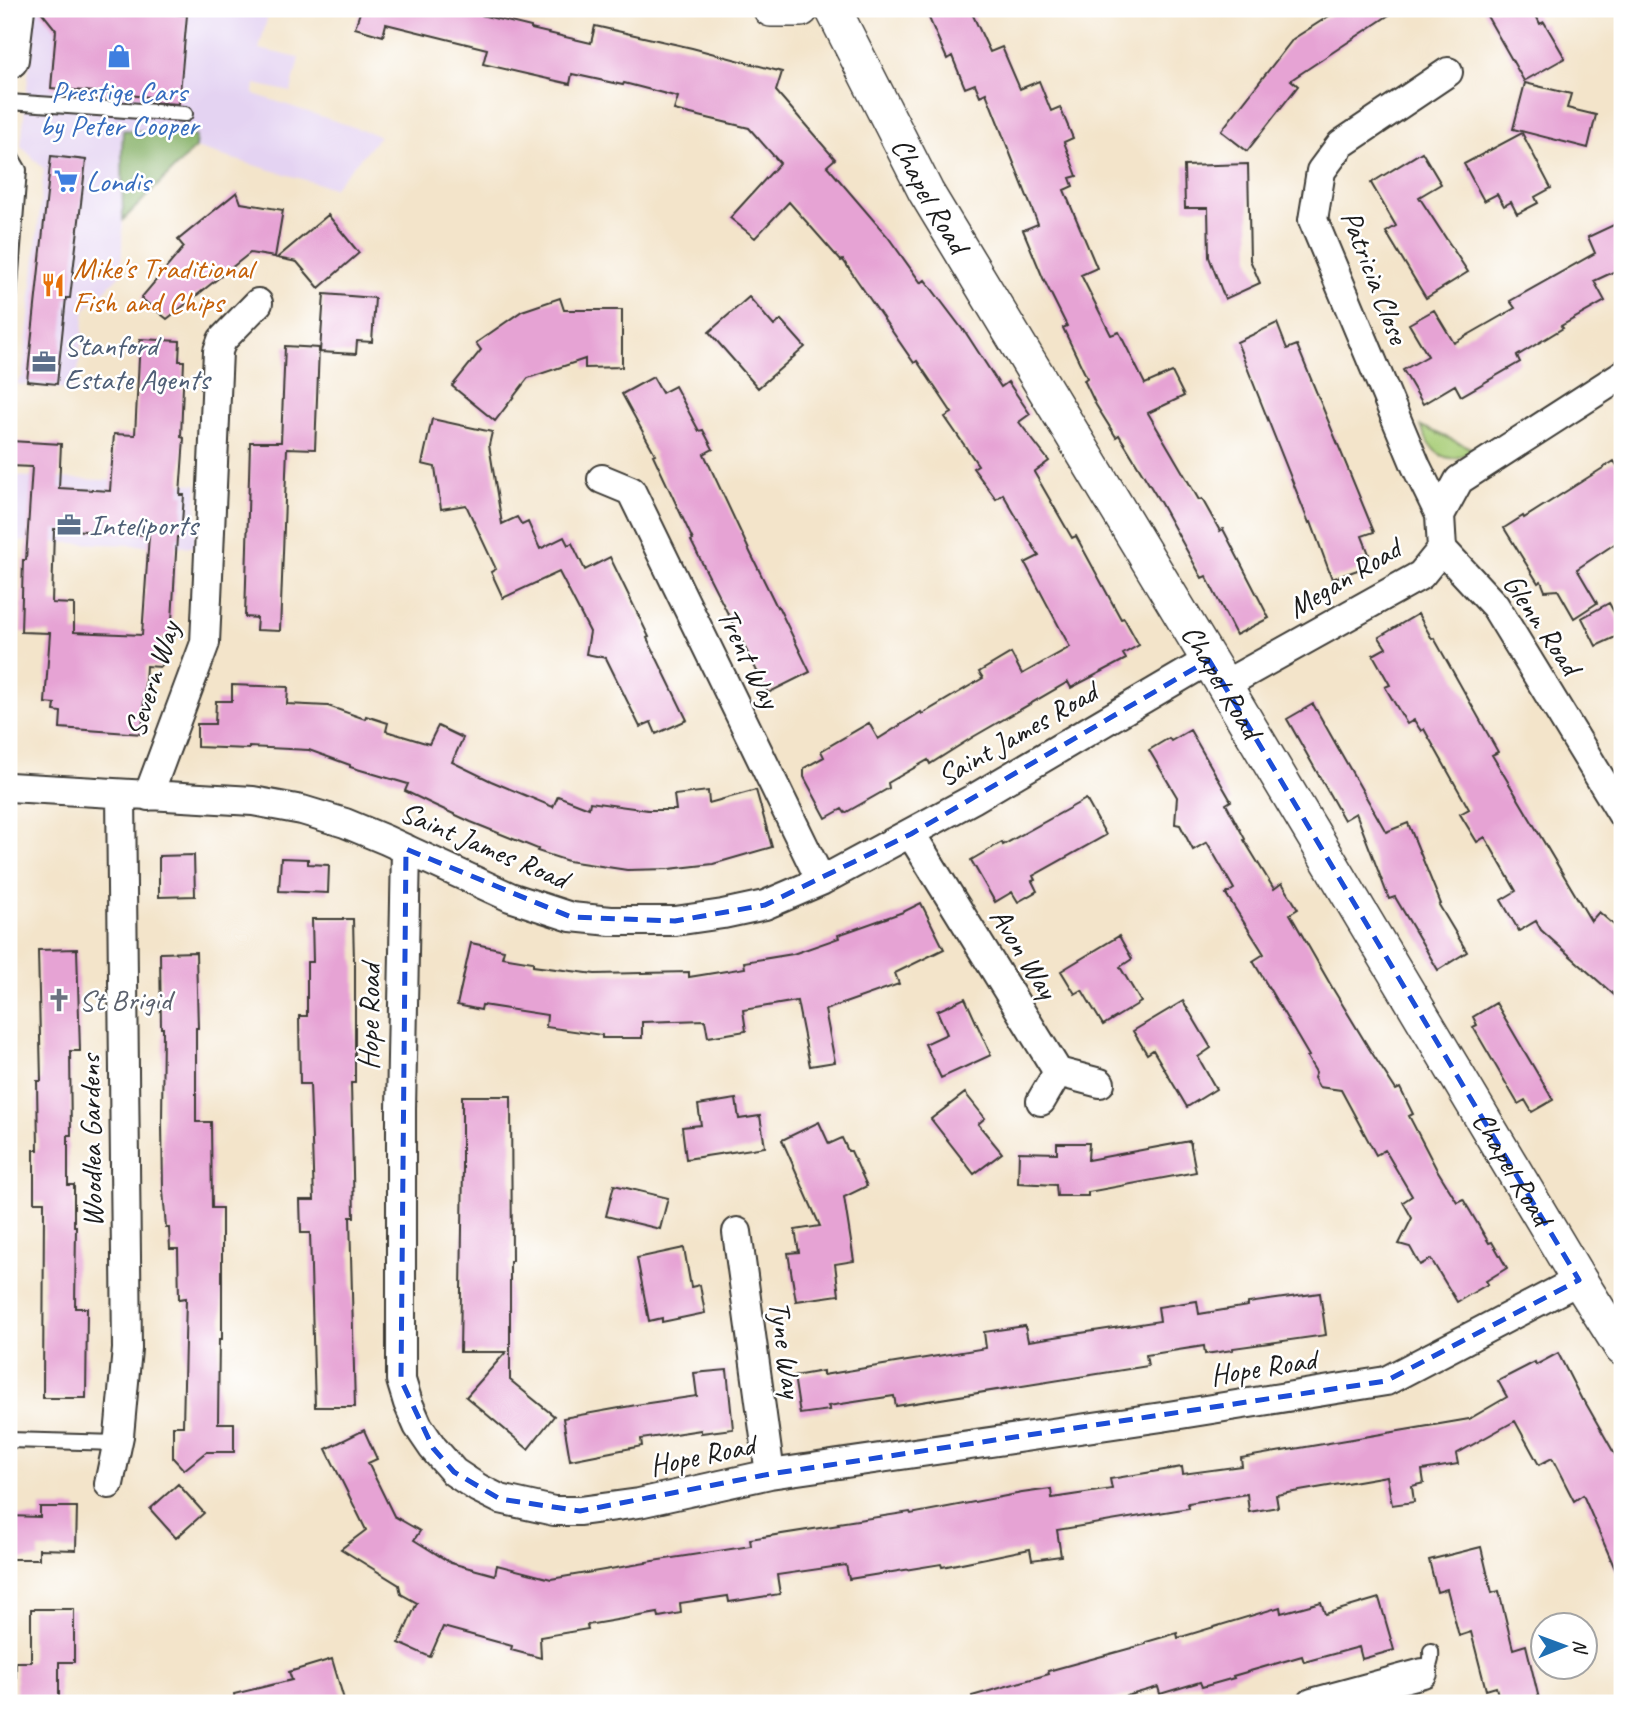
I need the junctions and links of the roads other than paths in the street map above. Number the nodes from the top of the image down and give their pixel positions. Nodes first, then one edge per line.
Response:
1 (15, 9) edge
2 (772, 9) edge
3 (801, 9) edge
4 (833, 9) edge
5 (9, 59) edge
6 (1448, 72) dead end
7 (9, 102) edge
8 (185, 114) dead end
9 (9, 153) edge
10 (9, 298) edge
11 (258, 303) dead end
12 (1622, 375) edge
13 (602, 479) dead end
14 (1440, 515) junction
15 (1442, 549) junction
16 (1217, 672) junction
17 (9, 787) edge
18 (134, 795) junction
19 (1622, 814) edge
20 (911, 834) junction
21 (406, 849) junction
22 (821, 881) junction
23 (1058, 1072) junction
24 (1100, 1083) dead end
25 (1041, 1101) dead end
26 (737, 1233) dead end
27 (1579, 1280) junction
28 (1613, 1314) edge
29 (1622, 1348) edge
30 (9, 1440) edge
31 (118, 1443) junction
32 (770, 1474) junction
33 (109, 1485) dead end
34 (1427, 1662) dead end
35 (1312, 1703) edge

1 - 5 main road
2 - 3 street
4 - 16 street, Chapel Road
6 - 14 street, Patricia Close
7 - 8 lane
9 - 10 lane
11 - 18 street, Severn Way
12 - 14 street
13 - 22 street, Trent Way
14 - 15 street, Megan Road
15 - 16 street, Megan Road
15 - 19 street, Glenn Road
16 - 20 street, Saint James Road
16 - 27 street, Chapel Road
17 - 18 street, Saint James Road
18 - 21 street, Saint James Road
18 - 31 street, Woodlea Gardens
20 - 22 street, Saint James Road
20 - 23 street, Avon Way
21 - 22 street, Saint James Road
21 - 32 street, Hope Road
23 - 24 street
23 - 25 street
26 - 32 street, Tyne Way
27 - 28 street, Chapel Road
27 - 32 street, Hope Road
28 - 29 street, Chapel Road
30 - 31 lane
31 - 33 street, Woodlea Gardens
34 - 35 street

